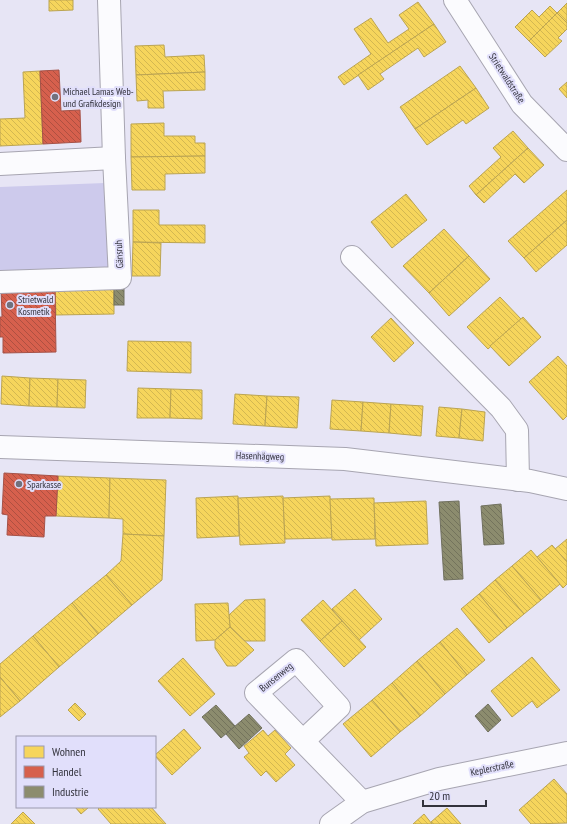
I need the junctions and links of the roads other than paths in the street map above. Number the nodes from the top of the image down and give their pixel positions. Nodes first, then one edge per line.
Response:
1 (108, 0) edge
2 (455, 0) edge
3 (567, 150) edge
4 (114, 158) junction
5 (0, 164) edge
6 (352, 257) dead end
7 (0, 282) edge
8 (0, 446) edge
9 (518, 480) junction
10 (567, 489) edge
11 (303, 741) dead end
12 (567, 753) edge
13 (362, 802) junction
14 (330, 824) edge

1 - 4 street, Gänsruh
2 - 3 street, Strietwaldstraße
4 - 5 street
4 - 7 street, Gänsruh
6 - 9 street
8 - 9 street, Hasenhägweg
9 - 10 street, Hasenhägweg
11 - 13 street
12 - 13 street, Keplerstraße
13 - 14 street, Keplerstraße

